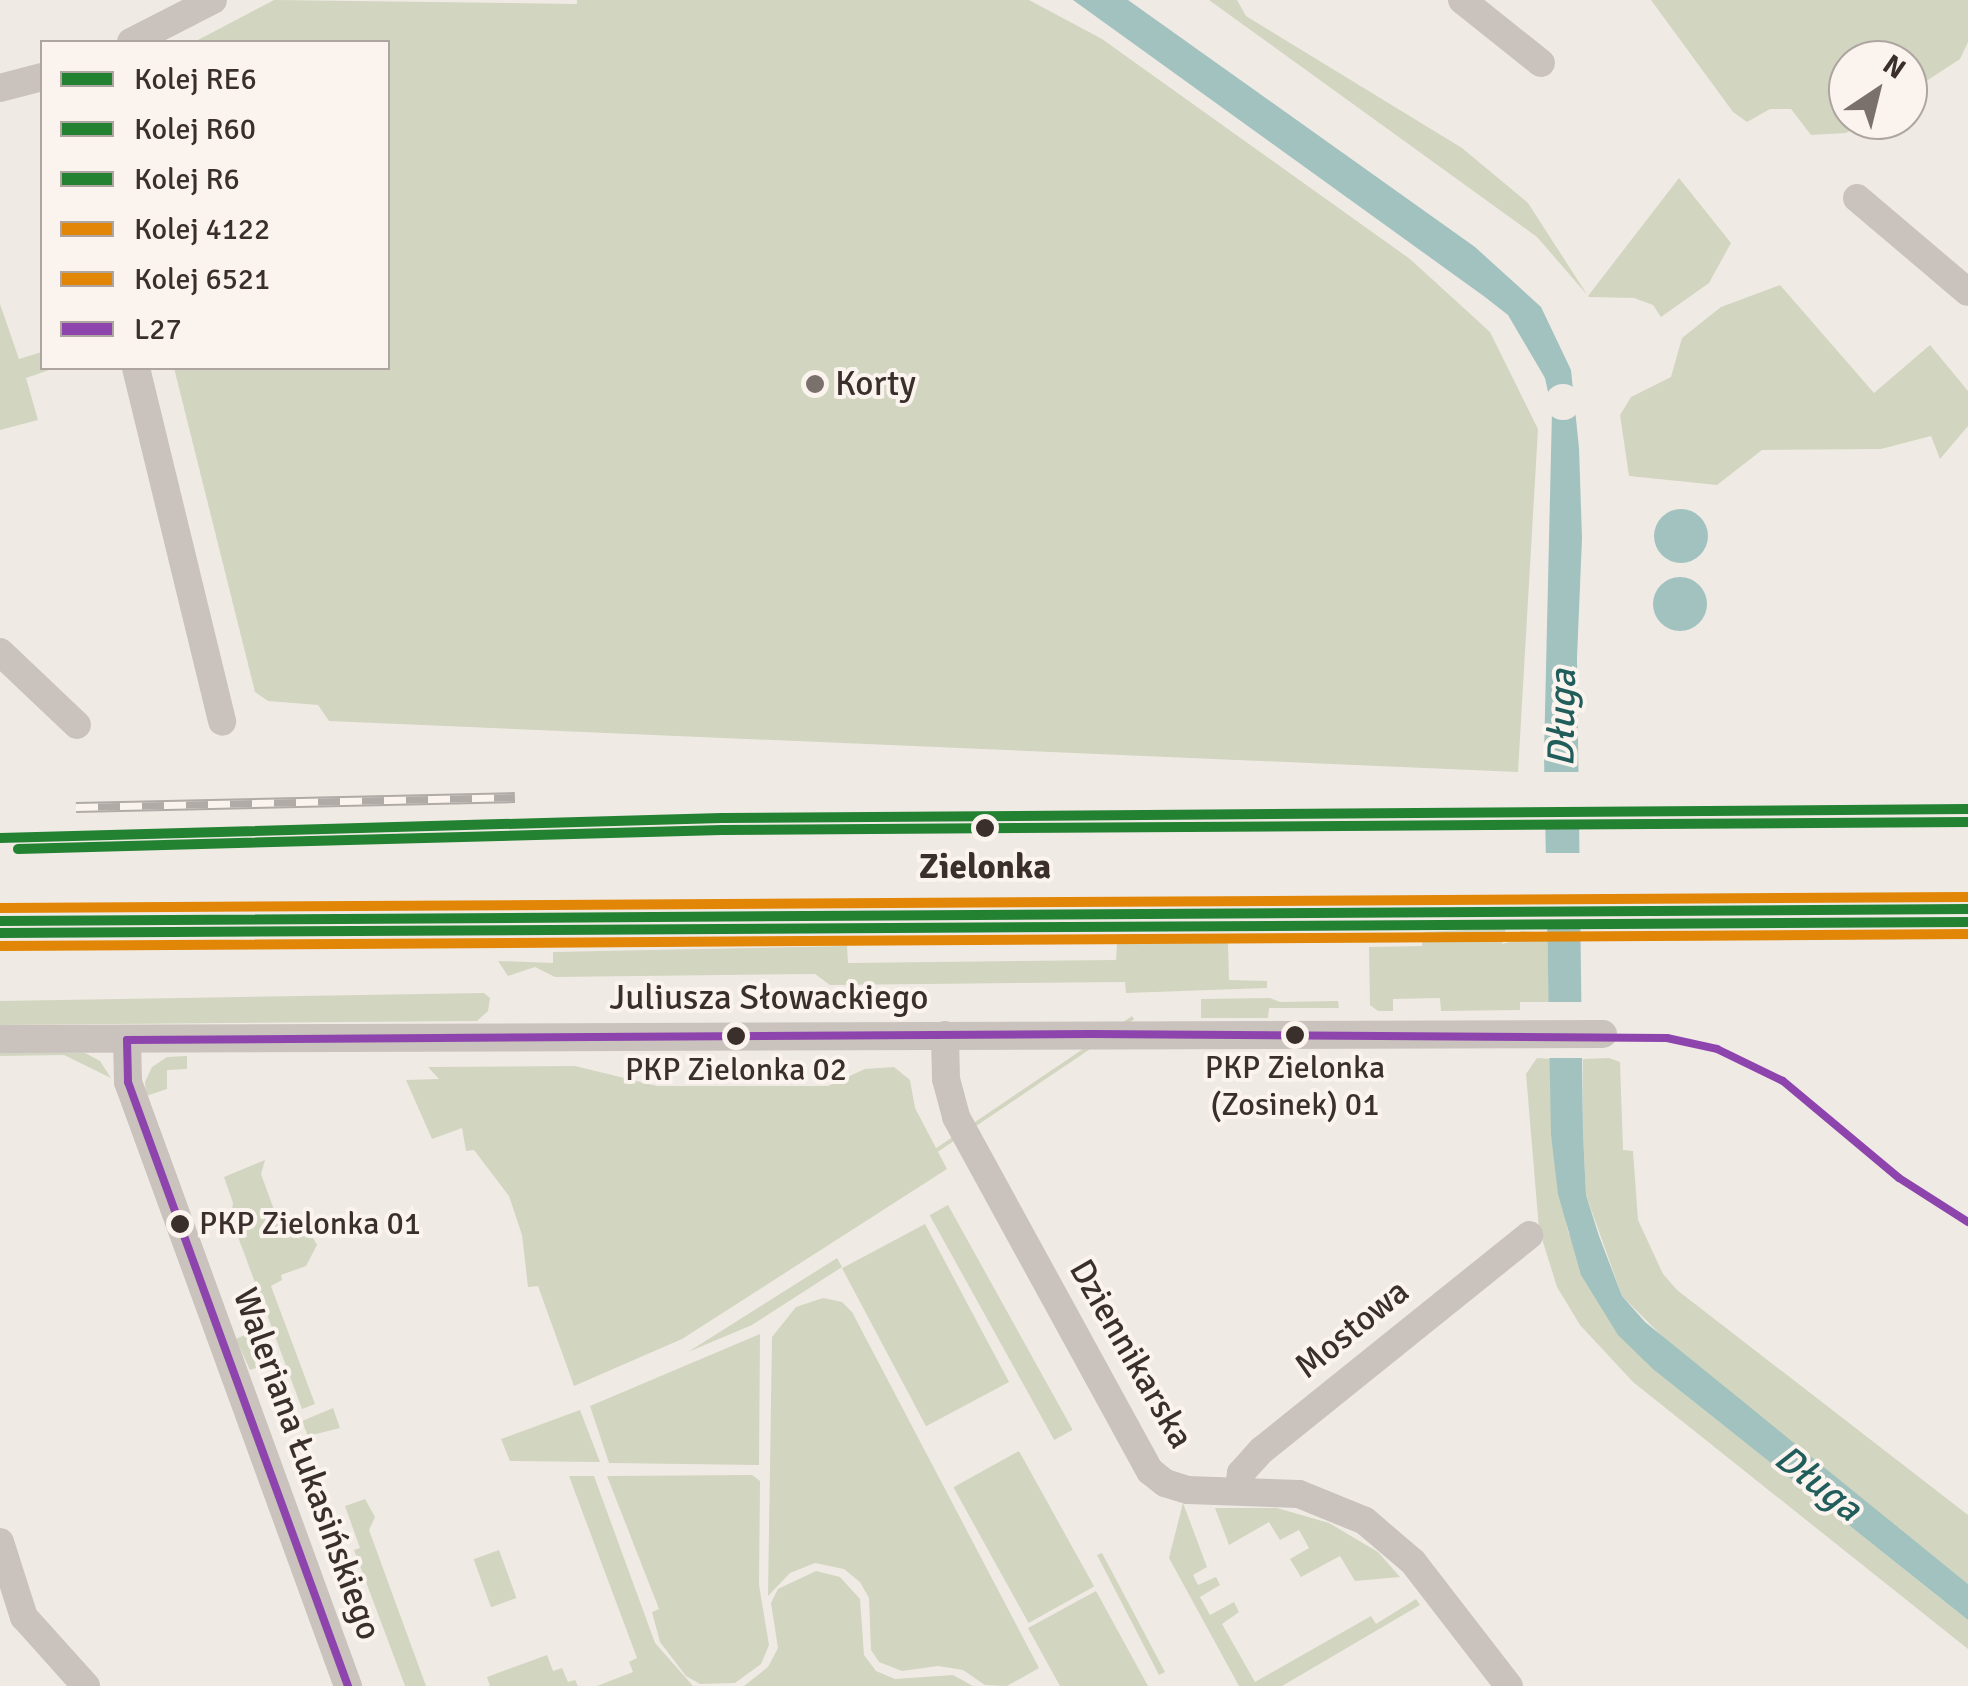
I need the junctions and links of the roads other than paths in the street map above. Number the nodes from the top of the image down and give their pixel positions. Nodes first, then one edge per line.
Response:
1 (1462, 0) edge
2 (202, 3) edge
3 (135, 40) edge
4 (1541, 63) dead end
5 (40, 78) edge
6 (0, 88) edge
7 (1856, 198) dead end
8 (1968, 292) edge
9 (136, 370) edge
10 (0, 652) edge
11 (222, 722) dead end
12 (77, 724) dead end
13 (1602, 1034) dead end
14 (945, 1035) junction
15 (0, 1039) edge
16 (127, 1040) junction
17 (1528, 1235) dead end
18 (1239, 1491) junction
19 (0, 1542) edge
20 (86, 1686) edge
21 (348, 1686) edge
22 (1509, 1686) edge

1 - 4 street
2 - 3 street
5 - 6 street
7 - 8 street
9 - 11 street
10 - 12 street
13 - 14 street, Juliusza Słowackiego
14 - 16 street, Juliusza Słowackiego
14 - 18 street, Dziennikarska
15 - 16 street, Juliusza Słowackiego
16 - 21 street, Waleriana Łukasińskiego
17 - 18 street, Mostowa
18 - 22 street, Dziennikarska
19 - 20 street

